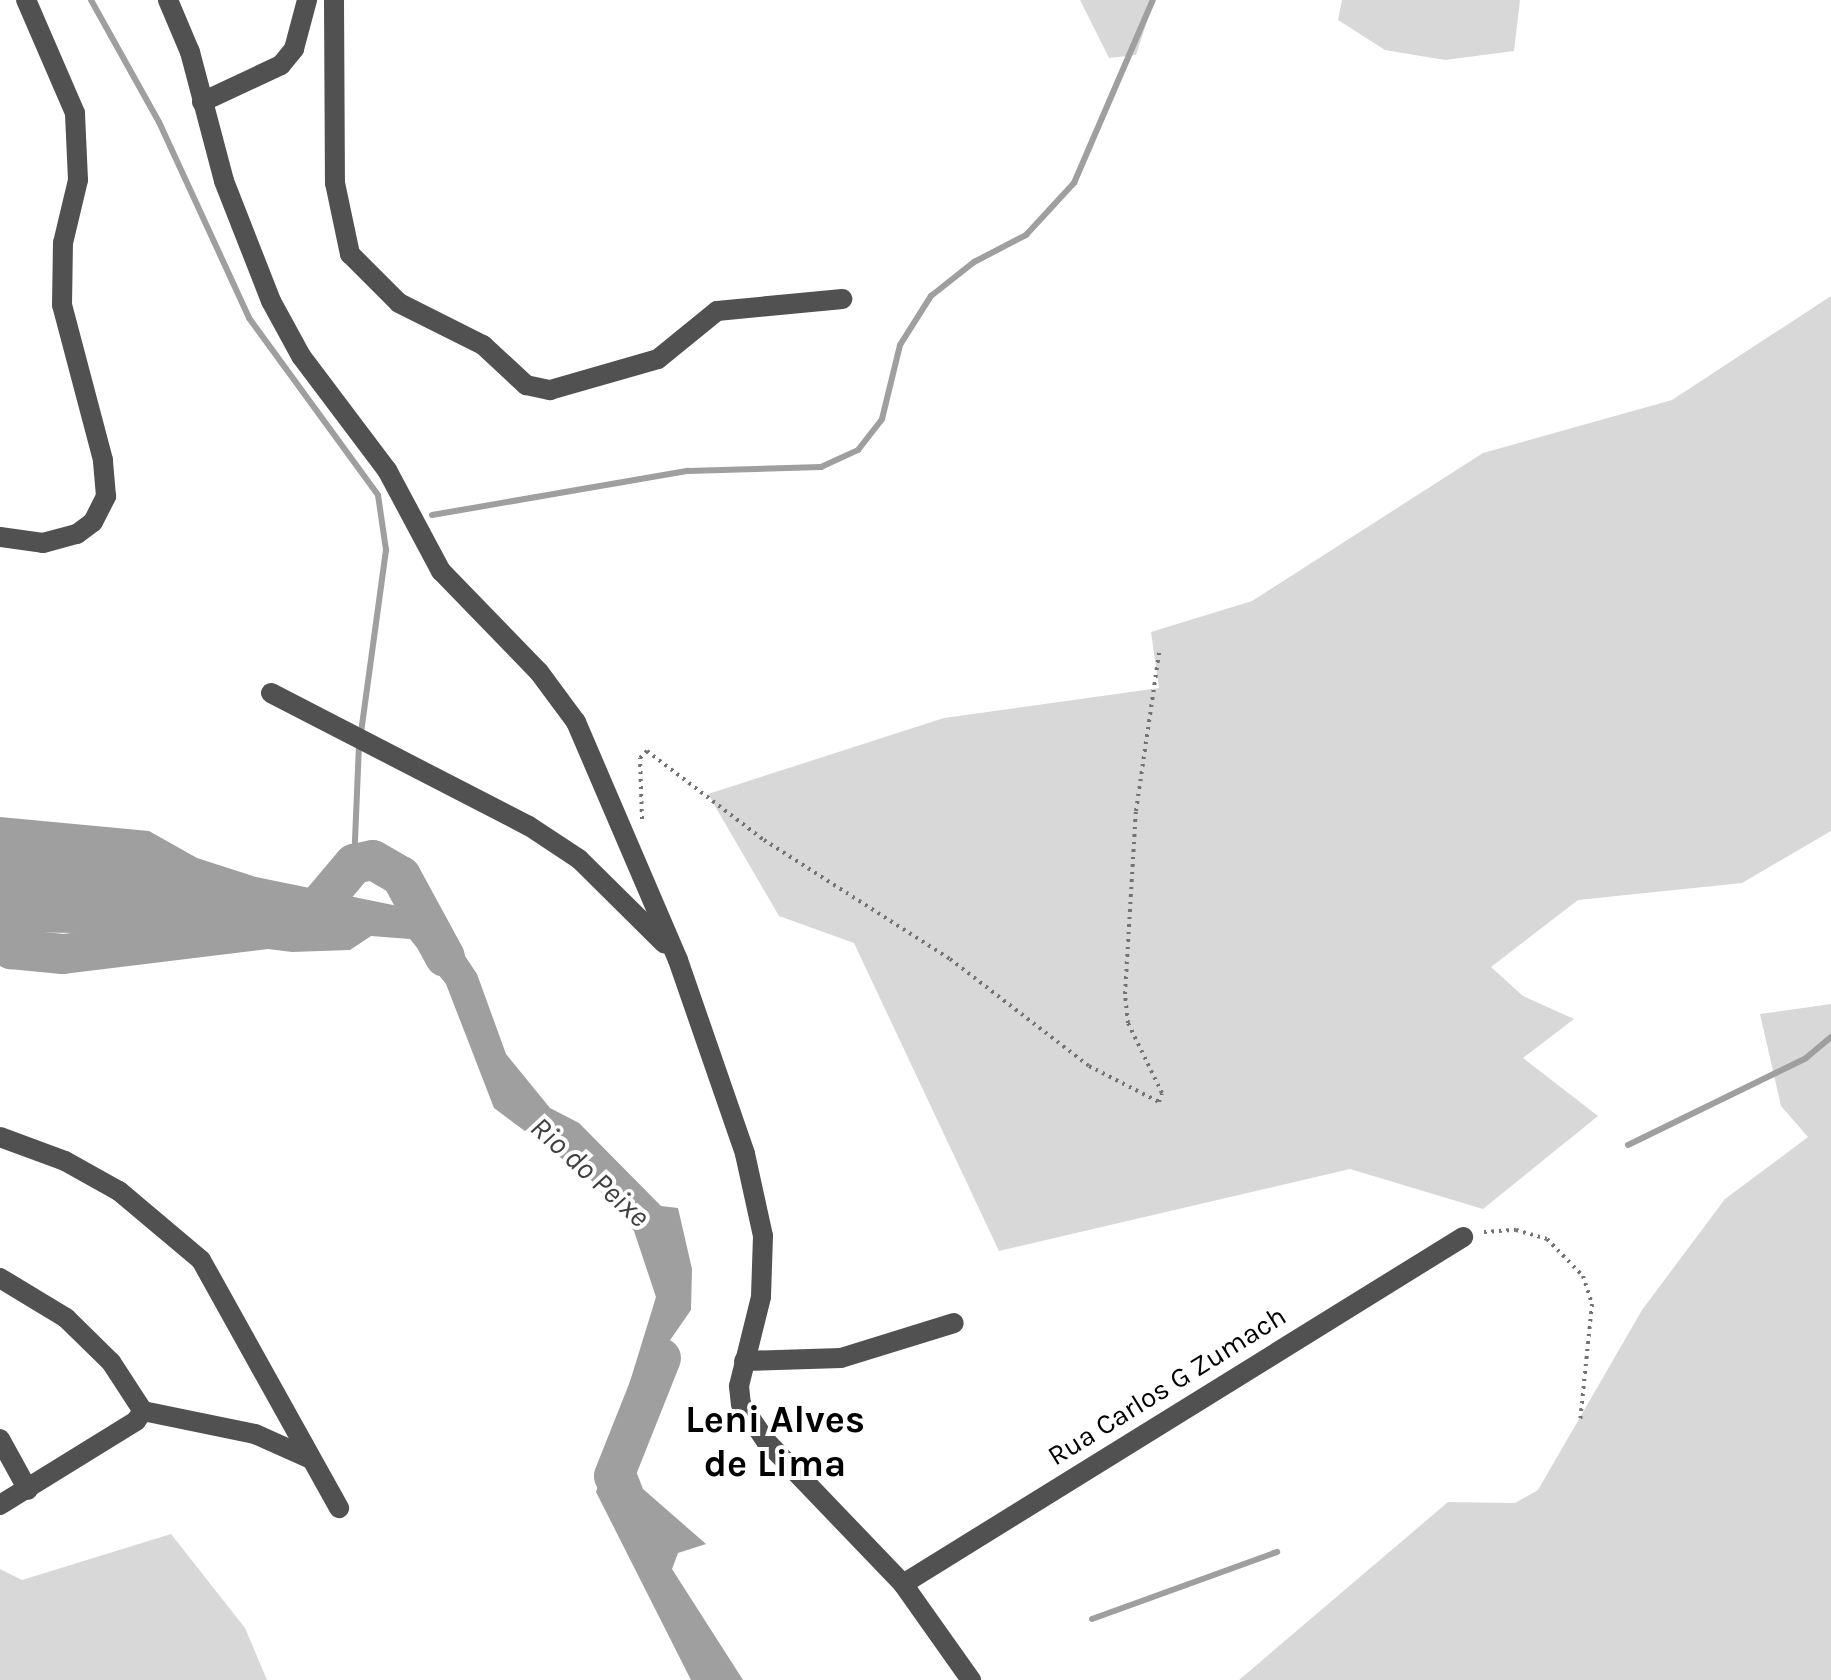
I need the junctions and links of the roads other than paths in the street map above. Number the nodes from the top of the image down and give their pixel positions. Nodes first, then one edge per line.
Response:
1 (26, 0) edge
2 (168, 0) edge
3 (306, 0) edge
4 (334, 0) edge
5 (202, 102) junction
6 (842, 299) dead end
7 (0, 537) edge
8 (270, 693) dead end
9 (678, 960) junction
10 (0, 1137) edge
11 (1463, 1238) road end
12 (0, 1278) edge
13 (954, 1323) dead end
14 (744, 1361) junction
15 (143, 1411) junction
16 (0, 1439) edge
17 (311, 1459) junction
18 (28, 1490) junction
19 (0, 1505) edge
20 (339, 1508) dead end
21 (902, 1584) junction
22 (971, 1680) edge

1 - 7 street
2 - 5 street
3 - 5 street
4 - 6 street
5 - 9 street
8 - 9 street
9 - 14 street
10 - 17 street
11 - 21 street, Rua Carlos G Zumach
12 - 15 street
13 - 14 street
14 - 21 street
15 - 17 street
15 - 18 street
16 - 18 street
17 - 20 street
18 - 19 street
21 - 22 street

